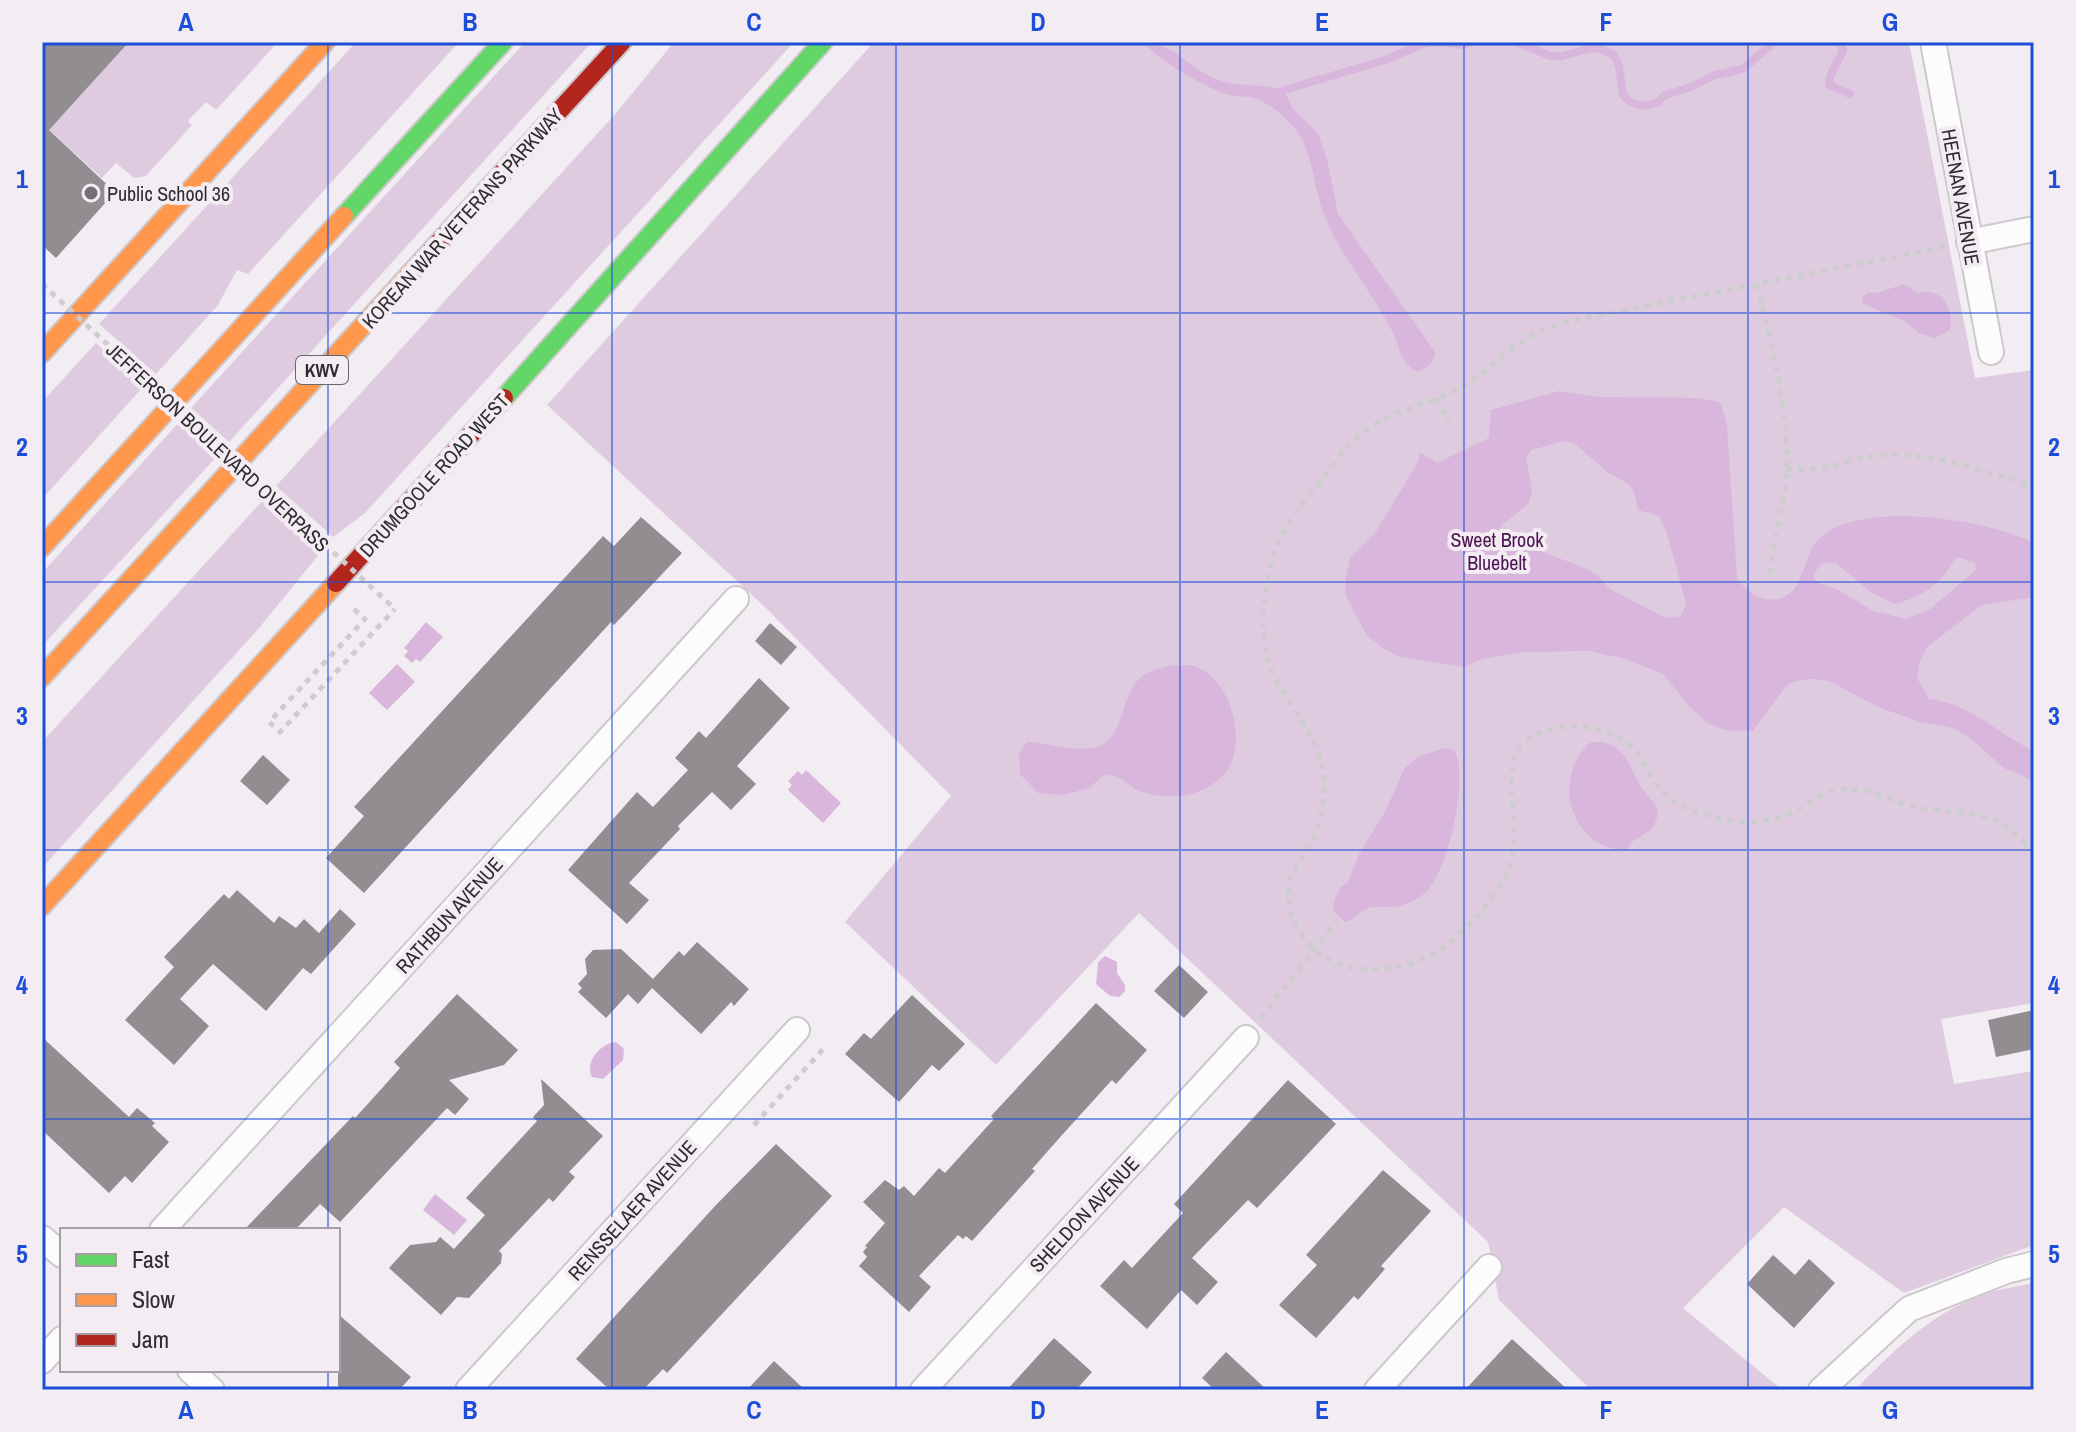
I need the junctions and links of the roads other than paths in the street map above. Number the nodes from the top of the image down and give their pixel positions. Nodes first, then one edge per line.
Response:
1 (325, 42) edge
2 (503, 42) edge
3 (622, 42) edge
4 (823, 42) edge
5 (1933, 42) edge
6 (2034, 229) edge
7 (1969, 242) junction
8 (1991, 352) dead end
9 (42, 353) edge
10 (148, 431) junction
11 (42, 521) edge
12 (42, 547) edge
13 (736, 599) dead end
14 (42, 677) edge
15 (42, 906) edge
16 (797, 1030) dead end
17 (1246, 1038) road end
18 (164, 1228) edge
19 (42, 1238) edge
20 (60, 1253) edge
21 (2034, 1264) edge
22 (1489, 1267) dead end
23 (60, 1341) edge
24 (42, 1361) edge
25 (192, 1372) edge
26 (212, 1390) edge
27 (468, 1390) edge
28 (923, 1390) edge
29 (1377, 1390) edge
30 (1821, 1390) edge

1 - 9 main road
2 - 10 main road
3 - 14 main road, KOREAN WAR VETERANS PARKWAY / KWV
4 - 15 main road, DRUMGOOLE ROAD WEST
5 - 7 street, HEENAN AVENUE
6 - 7 street
7 - 8 street, HEENAN AVENUE
10 - 11 main road
10 - 12 main road
13 - 18 street, RATHBUN AVENUE
16 - 27 street, RENSSELAER AVENUE
17 - 28 street, SHELDON AVENUE
19 - 20 street
21 - 30 street
22 - 29 street
23 - 24 street
25 - 26 street

